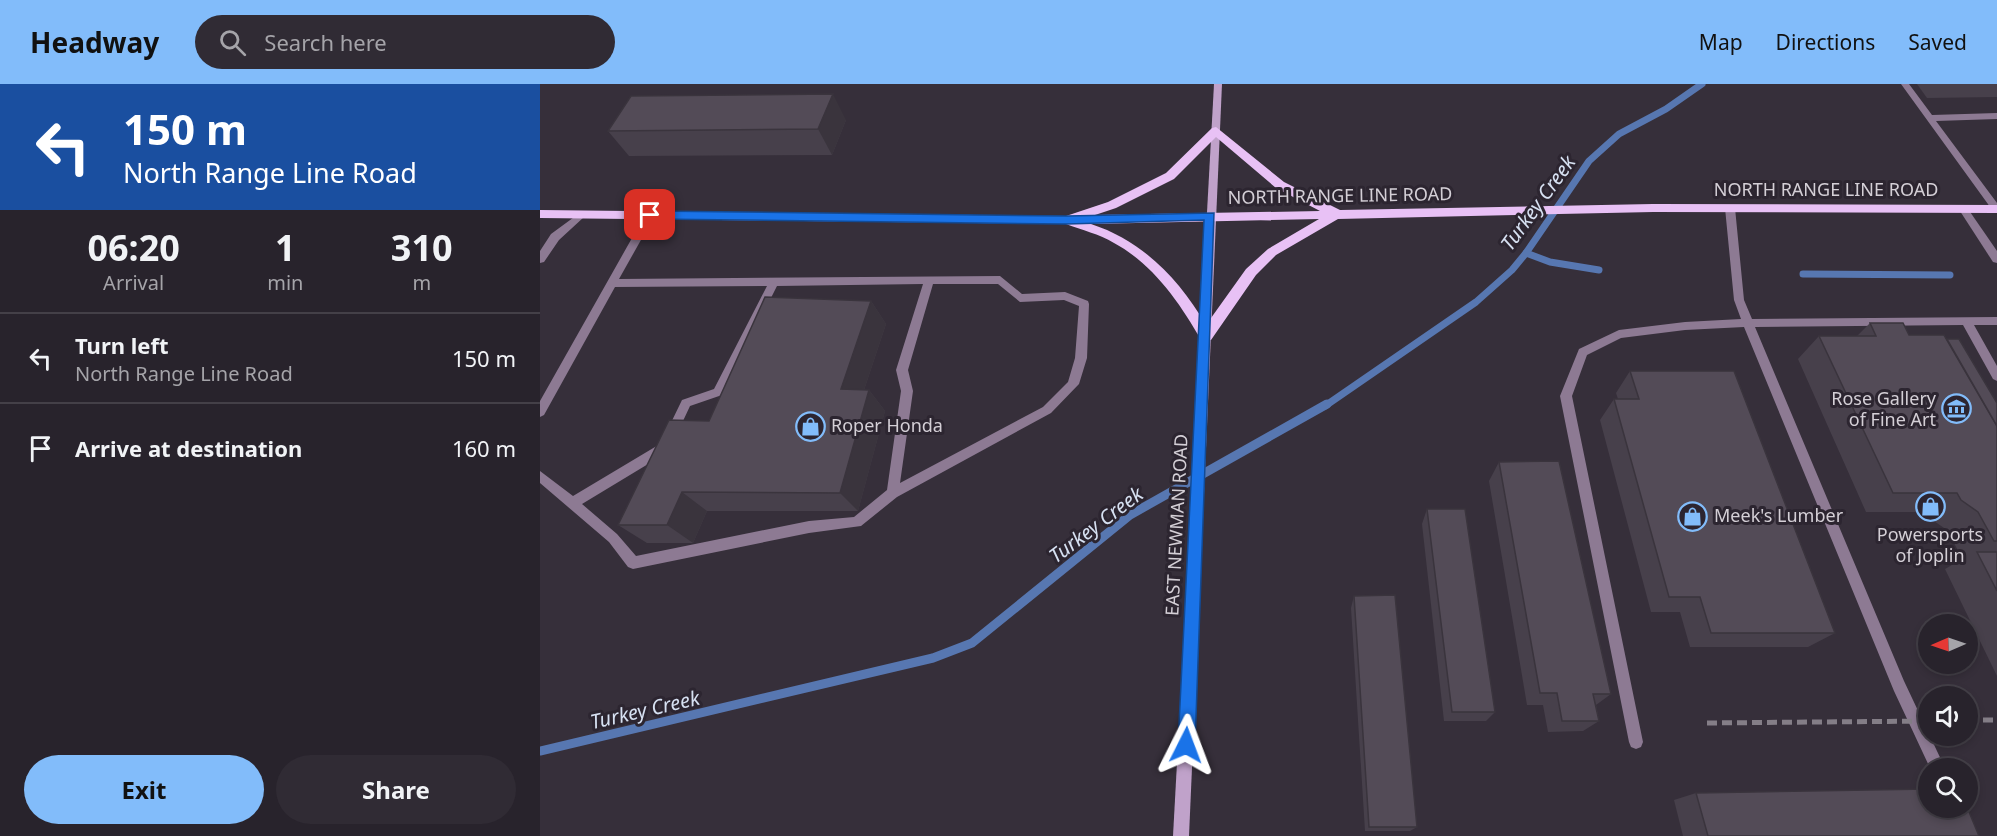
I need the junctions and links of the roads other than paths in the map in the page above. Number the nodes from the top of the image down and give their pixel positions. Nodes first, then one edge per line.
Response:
1 (1218, 84) edge
2 (1905, 84) edge
3 (1997, 116) edge
4 (1930, 118) junction
5 (1215, 131) junction
6 (1730, 208) junction
7 (1963, 208) junction
8 (1997, 208) edge
9 (540, 214) edge
10 (1337, 214) junction
11 (581, 215) junction
12 (650, 215) junction
13 (1210, 216) junction
14 (1067, 220) junction
15 (540, 259) edge
16 (1997, 259) edge
17 (928, 280) junction
18 (774, 282) junction
19 (612, 283) junction
20 (1966, 321) junction
21 (1997, 321) edge
22 (1748, 323) junction
23 (1206, 336) junction
24 (1997, 376) edge
25 (540, 412) edge
26 (540, 476) edge
27 (893, 493) junction
28 (572, 503) junction
29 (1636, 742) dead end
30 (1933, 758) edge
31 (1181, 836) edge

1 - 5 street, EAST NEWMAN ROAD
2 - 4 lane
3 - 4 lane
4 - 8 lane
5 - 10 main road
5 - 13 street, EAST NEWMAN ROAD
5 - 14 main road
6 - 7 main road, NORTH RANGE LINE ROAD
6 - 10 main road, NORTH RANGE LINE ROAD
6 - 22 lane
7 - 8 main road, NORTH RANGE LINE ROAD
7 - 16 lane
9 - 11 main road, NORTH RANGE LINE ROAD
10 - 13 main road, NORTH RANGE LINE ROAD
10 - 23 main road
11 - 12 main road, NORTH RANGE LINE ROAD
11 - 15 lane
12 - 14 main road, NORTH RANGE LINE ROAD
12 - 19 lane
13 - 14 main road, NORTH RANGE LINE ROAD
13 - 23 street, EAST NEWMAN ROAD
14 - 23 main road
17 - 18 lane
17 - 27 lane
17 - 27 lane
18 - 19 lane
18 - 28 lane
19 - 25 lane
20 - 21 lane
20 - 22 lane
20 - 24 lane
22 - 29 lane
22 - 30 lane
23 - 31 street, EAST NEWMAN ROAD
26 - 28 lane
27 - 28 lane

